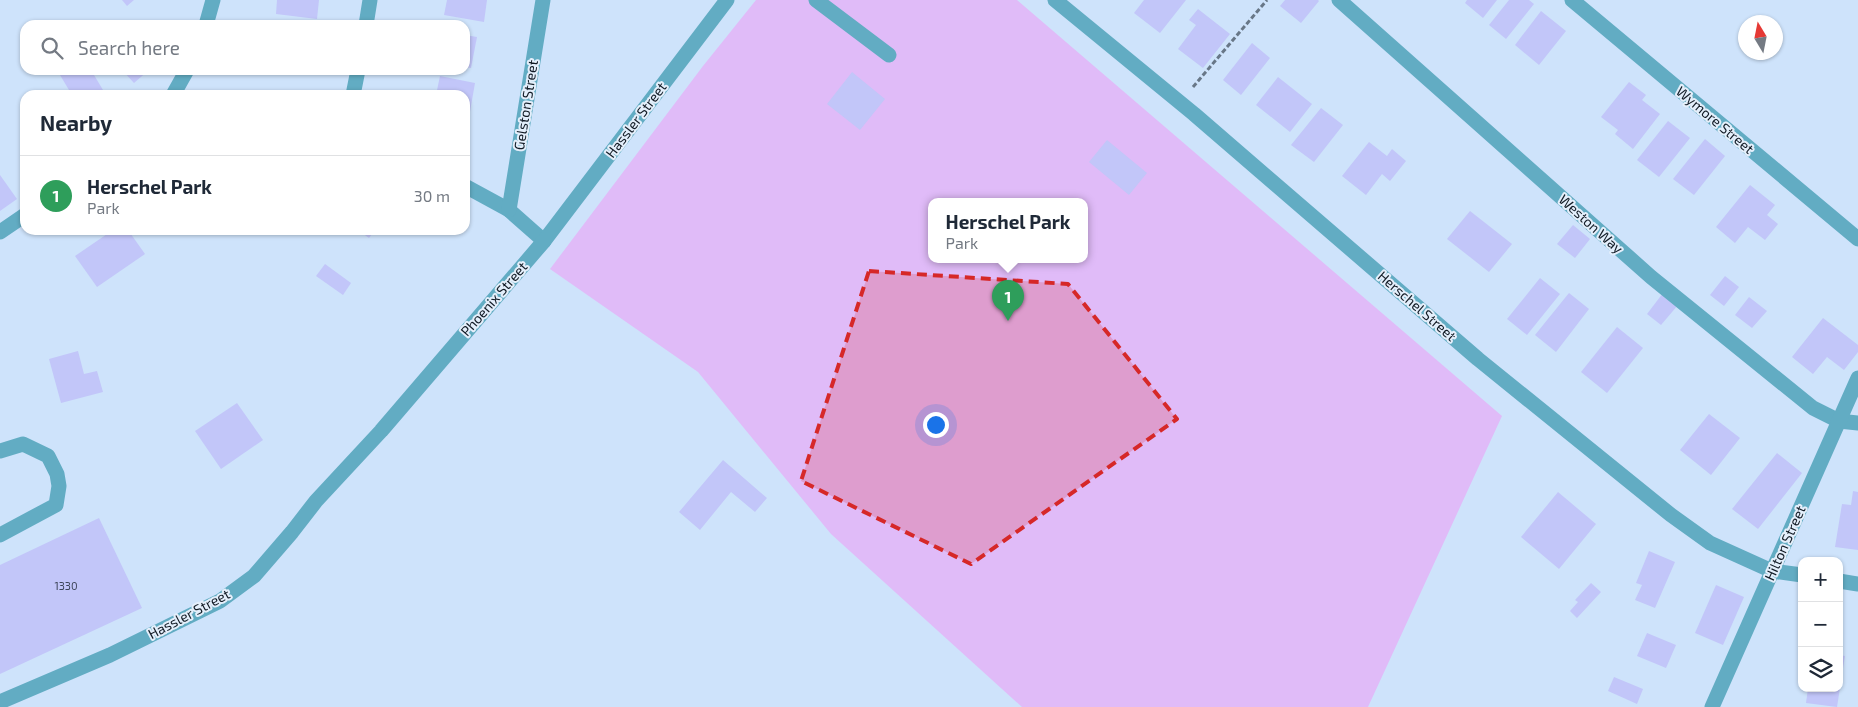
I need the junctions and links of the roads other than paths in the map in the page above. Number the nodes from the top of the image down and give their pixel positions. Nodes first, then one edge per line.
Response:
1 (213, 0) edge
2 (370, 0) edge
3 (543, 0) edge
4 (727, 0) edge
5 (816, 0) edge
6 (1055, 0) edge
7 (1339, 0) edge
8 (1572, 0) edge
9 (207, 20) edge
10 (367, 20) edge
11 (889, 55) dead end
12 (184, 75) edge
13 (357, 75) edge
14 (176, 90) edge
15 (354, 90) edge
16 (470, 189) edge
17 (509, 210) junction
18 (20, 218) edge
19 (0, 232) edge
20 (1858, 240) edge
21 (544, 241) junction
22 (1858, 378) edge
23 (1839, 421) junction
24 (1858, 423) edge
25 (381, 431) joint
26 (0, 451) edge
27 (0, 535) edge
28 (1772, 571) junction
29 (1798, 575) edge
30 (1843, 582) edge
31 (1858, 584) edge
32 (0, 702) edge
33 (1712, 707) edge

1 - 9 street
2 - 10 street
3 - 17 street, Gelston Street
4 - 21 street, Hassler Street
5 - 11 street
6 - 28 street, Herschel Street
7 - 23 street, Weston Way
8 - 20 street, Wymore Street
12 - 14 street
13 - 15 street
16 - 17 street
17 - 21 street
18 - 19 street
21 - 25 street, Phoenix Street
22 - 23 street, Hilton Street
23 - 24 street, Weston Way
23 - 28 street, Hilton Street
25 - 32 street, Hassler Street
26 - 27 street
28 - 29 street, Herschel Street
28 - 33 street, Hilton Street
30 - 31 street

